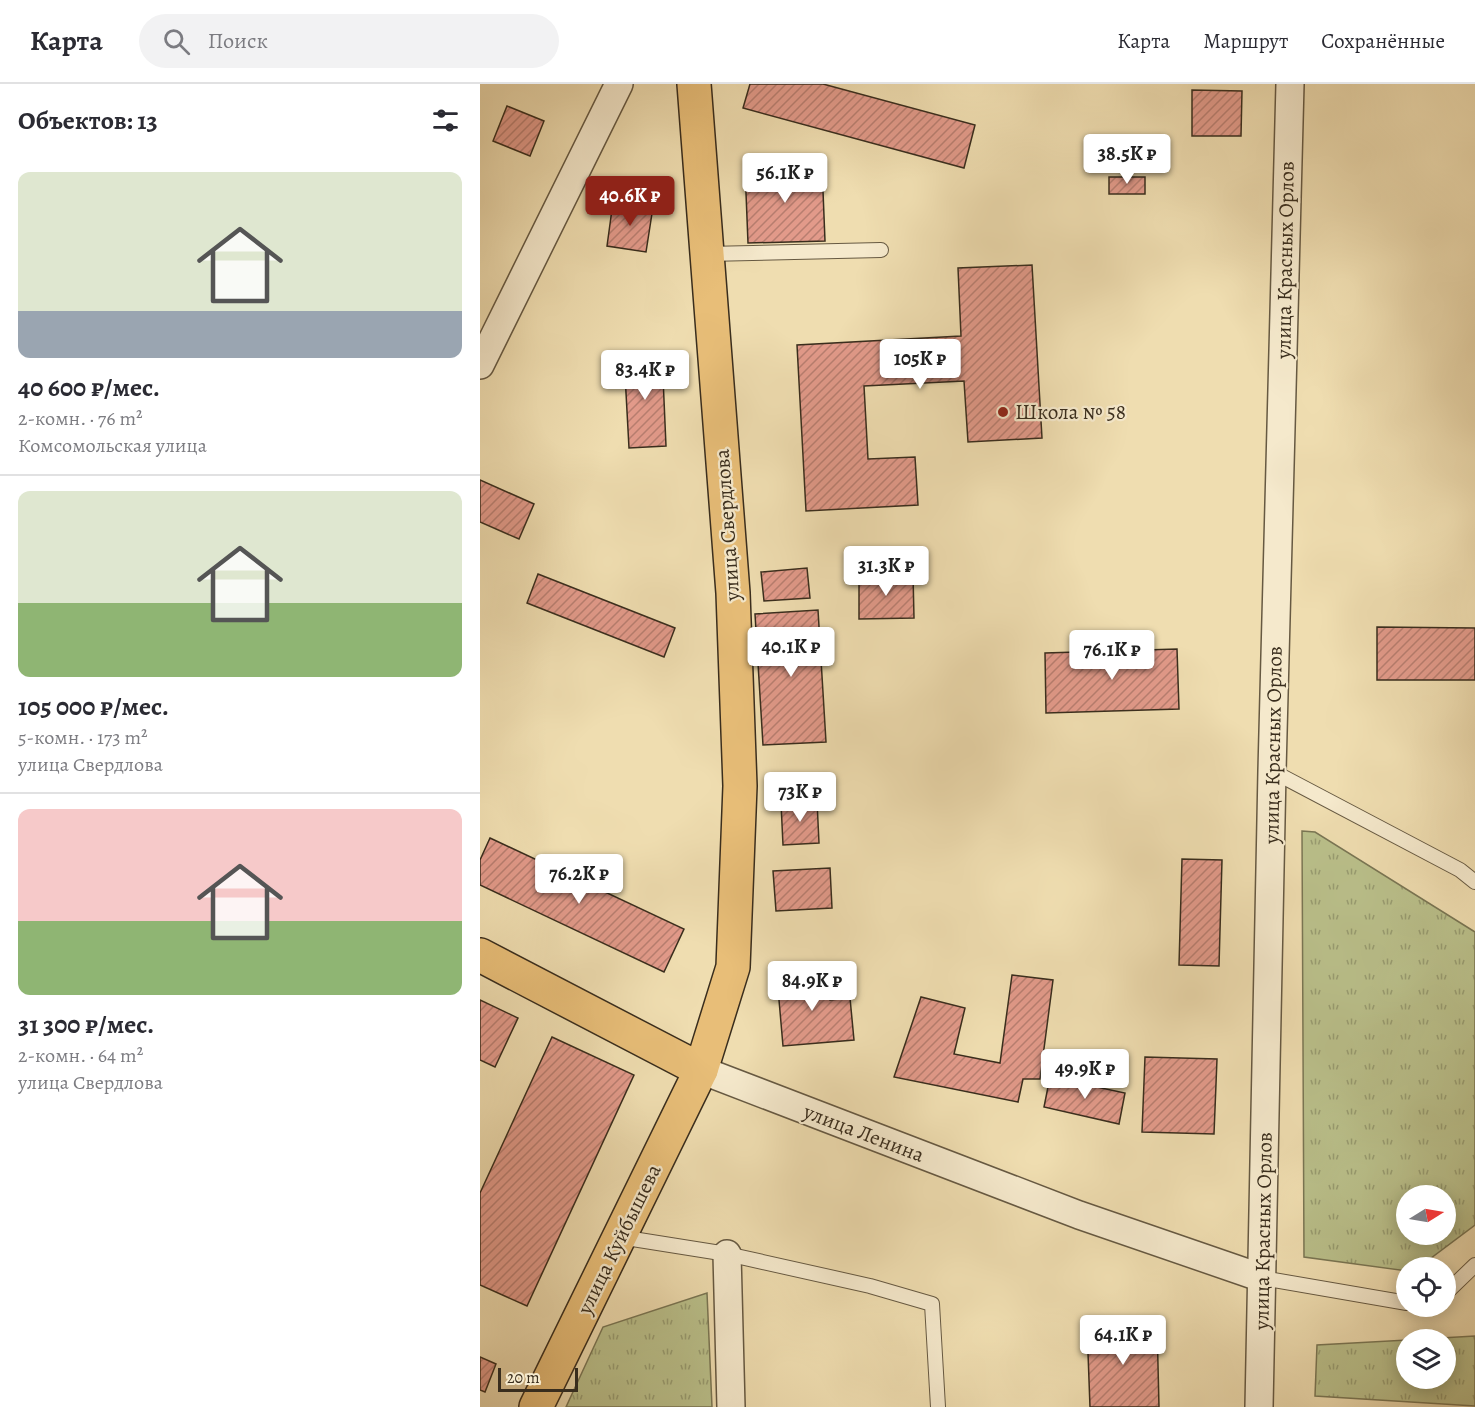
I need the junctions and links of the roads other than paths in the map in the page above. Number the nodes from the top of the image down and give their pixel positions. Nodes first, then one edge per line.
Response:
1 (619, 84) edge
2 (694, 84) edge
3 (1290, 84) edge
4 (881, 250) dead end
5 (707, 255) junction
6 (480, 365) edge
7 (1272, 771) junction
8 (1475, 882) edge
9 (480, 955) edge
10 (701, 1070) junction
11 (620, 1237) junction
12 (727, 1254) junction
13 (1475, 1265) edge
14 (1262, 1278) junction
15 (1456, 1283) edge
16 (1396, 1301) edge
17 (536, 1407) edge
18 (731, 1407) edge
19 (938, 1407) edge
20 (1260, 1407) edge

1 - 6 street
2 - 5 main road, улица Свердлова
3 - 7 street, улица Красных Орлов
4 - 5 lane
5 - 10 main road, улица Свердлова
7 - 8 lane
7 - 14 street, улица Красных Орлов
9 - 10 main road, улица Ленина
10 - 11 main road, улица Куйбышева
10 - 14 street, улица Ленина
11 - 12 lane
11 - 17 main road, улица Куйбышева
12 - 18 street
12 - 19 lane
13 - 15 lane
14 - 16 lane
14 - 20 street, улица Красных Орлов

